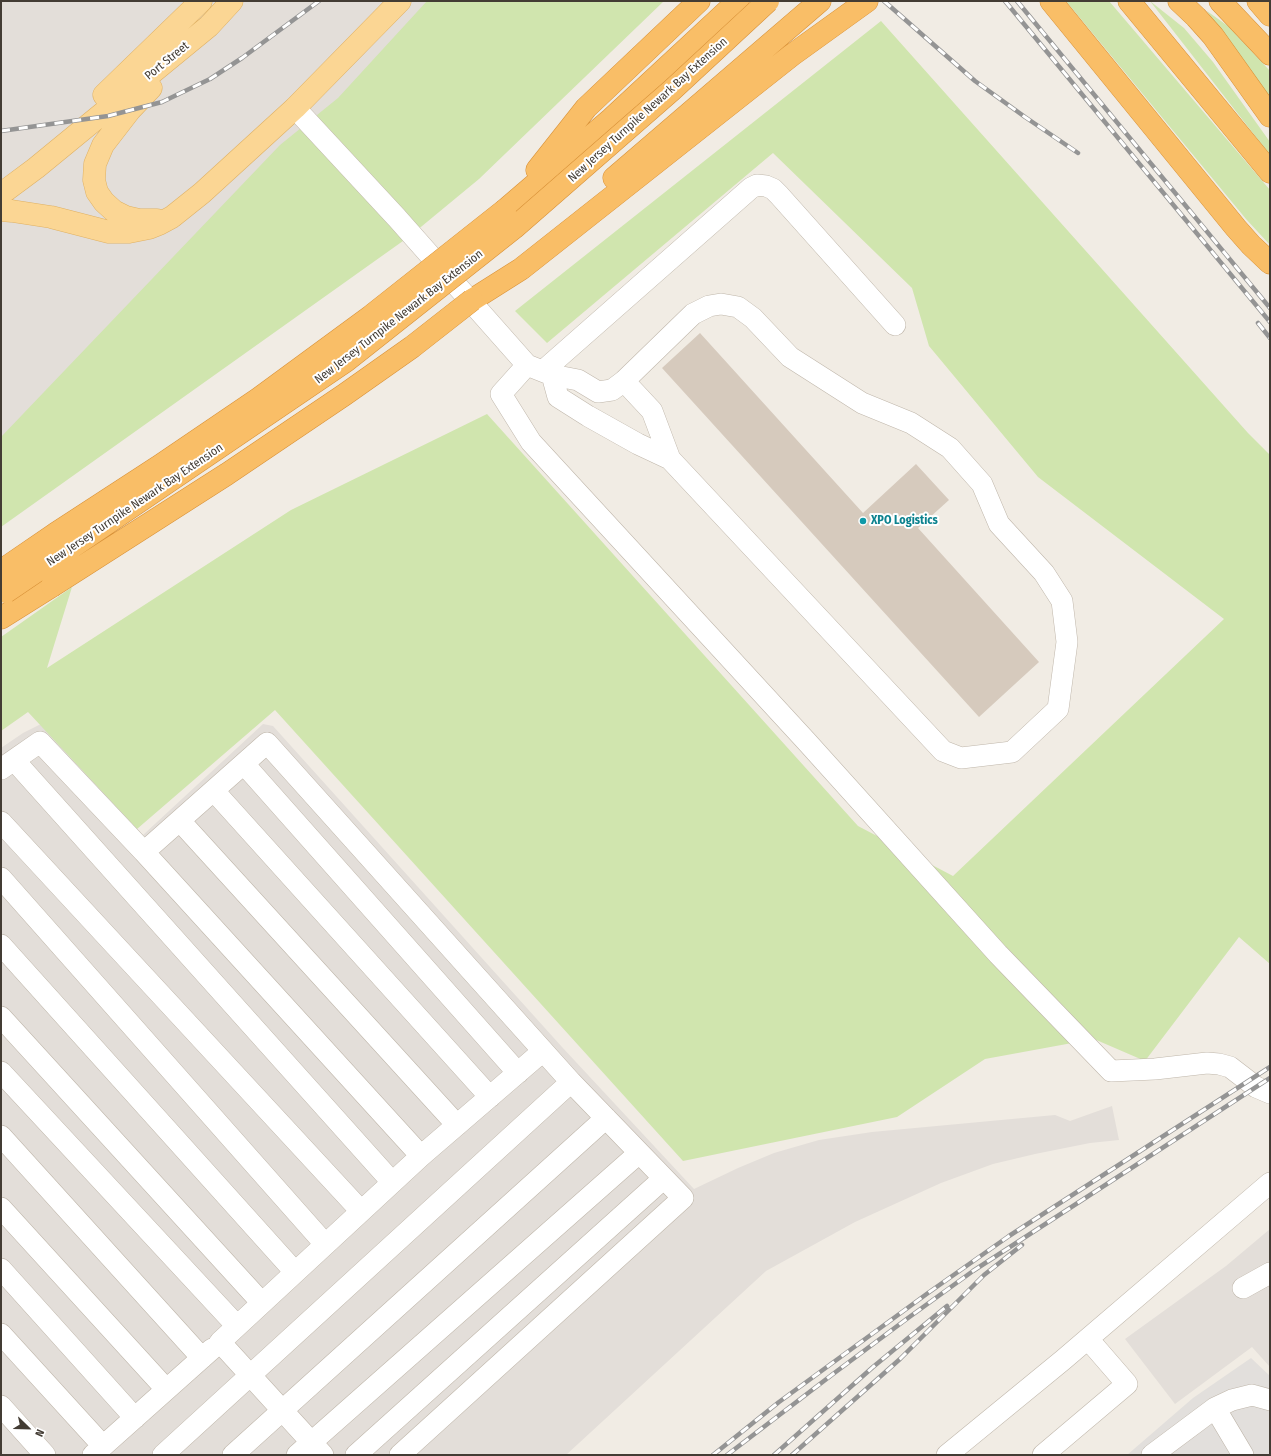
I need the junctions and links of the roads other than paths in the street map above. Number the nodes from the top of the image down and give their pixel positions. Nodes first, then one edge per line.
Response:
1 (201, 1) edge
2 (232, 1) edge
3 (400, 1) edge
4 (699, 1) edge
5 (768, 1) edge
6 (820, 1) edge
7 (867, 1) edge
8 (1051, 1) edge
9 (1129, 1) edge
10 (1179, 1) edge
11 (1220, 1) edge
12 (1258, 1) edge
13 (735, 3) edge
14 (1270, 15) edge
15 (209, 26) junction
16 (1270, 54) edge
17 (295, 108) junction
18 (1270, 116) edge
19 (88, 118) junction
20 (1270, 172) edge
21 (1, 179) edge
22 (1, 194) edge
23 (1, 210) edge
24 (505, 210) junction
25 (172, 217) junction
26 (1270, 263) edge
27 (472, 300) junction
28 (895, 325) dead end
29 (541, 371) junction
30 (624, 381) junction
31 (670, 459) junction
32 (1, 571) edge
33 (4, 594) edge
34 (1, 618) edge
35 (244, 764) junction
36 (7, 765) edge
37 (214, 791) junction
38 (180, 820) junction
39 (1, 822) edge
40 (144, 852) junction
41 (1, 878) edge
42 (1, 945) edge
43 (1, 1017) edge
44 (543, 1051) junction
45 (1, 1072) edge
46 (518, 1073) junction
47 (570, 1082) junction
48 (1270, 1093) edge
49 (490, 1097) junction
50 (606, 1118) junction
51 (457, 1125) junction
52 (1, 1136) edge
53 (638, 1153) junction
54 (420, 1156) junction
55 (663, 1179) junction
56 (392, 1182) junction
57 (1270, 1183) edge
58 (1, 1208) edge
59 (362, 1211) junction
60 (325, 1244) junction
61 (1, 1269) edge
62 (295, 1272) junction
63 (1270, 1273) edge
64 (1242, 1288) dead end
65 (262, 1303) junction
66 (237, 1326) junction
67 (1, 1334) edge
68 (1088, 1339) junction
69 (220, 1342) junction
70 (202, 1358) junction
71 (250, 1375) junction
72 (166, 1389) junction
73 (1270, 1400) edge
74 (1, 1406) edge
75 (1215, 1408) junction
76 (282, 1410) junction
77 (135, 1418) junction
78 (98, 1451) edge
79 (310, 1451) edge
80 (45, 1455) edge
81 (163, 1455) edge
82 (233, 1455) edge
83 (356, 1455) edge
84 (400, 1455) edge
85 (947, 1455) edge
86 (1043, 1455) edge
87 (1152, 1455) edge
88 (1243, 1455) edge

1 - 19 main road, Port Street
2 - 15 main road, Port Street
3 - 17 main road
4 - 24 highway
5 - 33 highway, New Jersey Turnpike Newark Bay Extension, bridge
6 - 27 highway
7 - 27 highway
8 - 26 highway
9 - 20 highway
10 - 18 highway
11 - 16 highway
12 - 14 highway
13 - 24 highway, New Jersey Turnpike Newark Bay Extension
15 - 19 main road, Port Street
15 - 25 main road
17 - 25 main road
17 - 29 lane
19 - 21 main road
19 - 22 main road
23 - 25 main road
24 - 32 highway, New Jersey Turnpike Newark Bay Extension, bridge
27 - 34 highway, bridge
28 - 29 lane
29 - 30 lane
29 - 31 lane
29 - 48 lane
30 - 31 lane
30 - 31 lane
35 - 37 lane
35 - 44 lane
35 - 46 lane
36 - 40 lane
36 - 56 lane
37 - 38 lane
37 - 49 lane
38 - 40 lane
38 - 51 lane
39 - 59 lane
40 - 54 lane
41 - 60 lane
42 - 62 lane
43 - 65 lane
44 - 46 lane
44 - 47 lane
45 - 66 lane
46 - 49 lane
47 - 50 lane
47 - 71 lane
49 - 51 lane
50 - 53 lane
50 - 76 lane
51 - 54 lane
52 - 70 lane
53 - 55 lane
53 - 79 lane
54 - 56 lane
55 - 83 lane
55 - 84 lane
56 - 59 lane
57 - 68 lane
58 - 72 lane
59 - 60 lane
60 - 62 lane
61 - 77 lane
62 - 65 lane
63 - 64 lane
65 - 66 lane
66 - 69 lane
67 - 78 lane
68 - 85 lane
68 - 86 lane
69 - 70 lane
69 - 71 lane
70 - 72 lane
71 - 76 lane
71 - 81 lane
72 - 77 lane
73 - 75 lane
74 - 80 lane
75 - 87 lane
75 - 88 lane
76 - 79 lane
76 - 82 lane
77 - 78 lane

